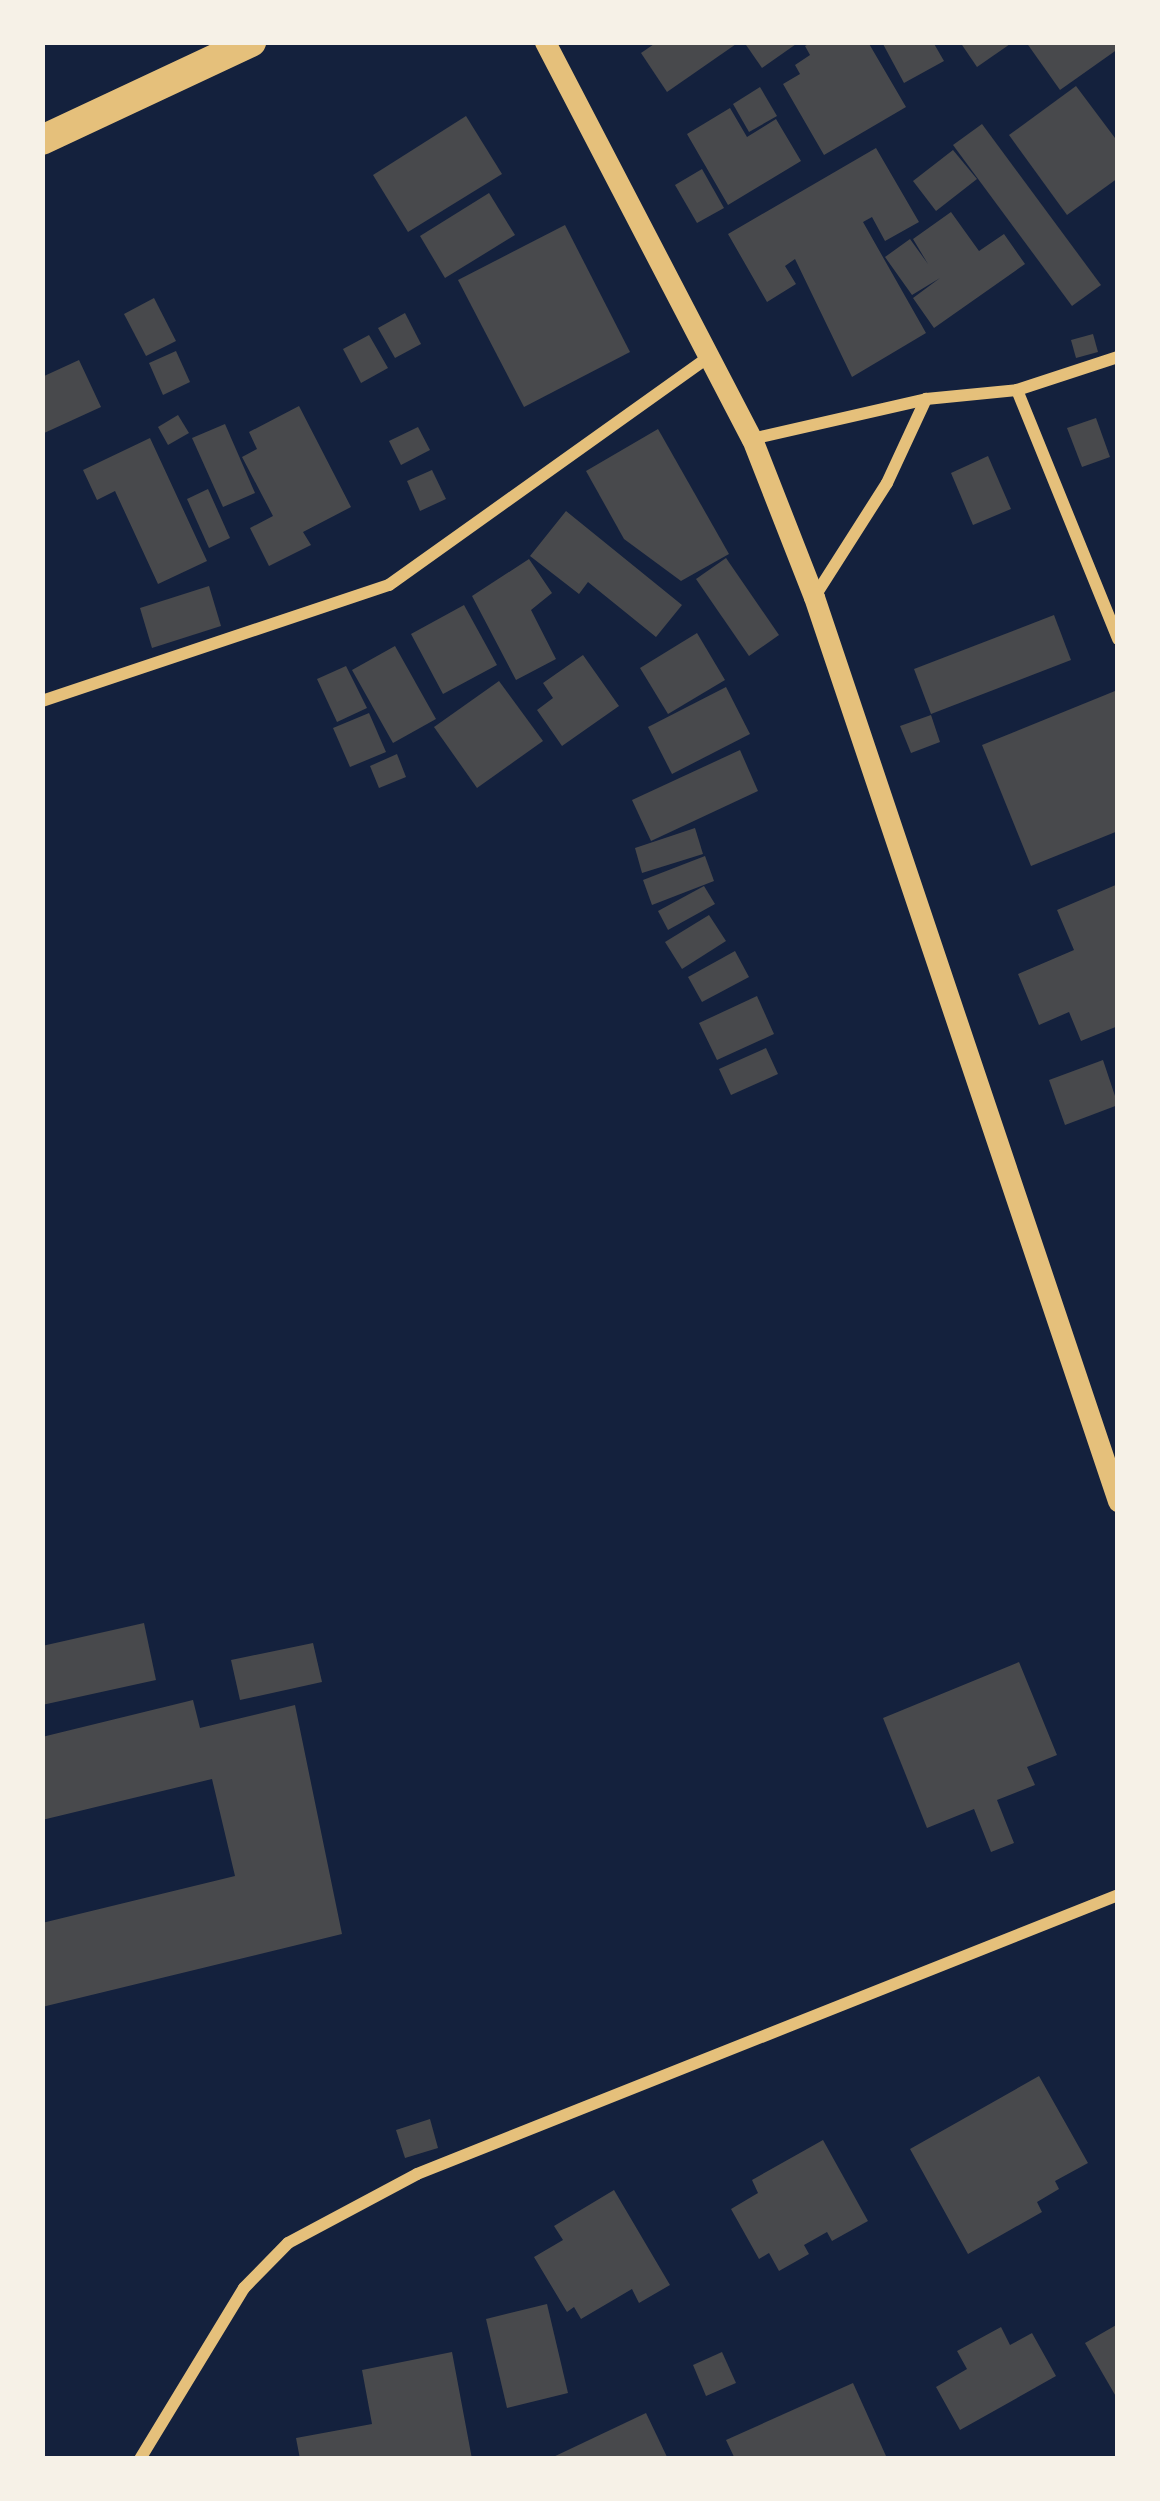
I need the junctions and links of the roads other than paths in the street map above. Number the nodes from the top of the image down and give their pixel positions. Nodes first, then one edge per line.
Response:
1 (251, 42) edge
2 (545, 42) edge
3 (42, 140) edge
4 (1118, 357) edge
5 (706, 359) junction
6 (1017, 390) junction
7 (926, 399) junction
8 (752, 439) junction
9 (814, 597) junction
10 (1118, 638) edge
11 (42, 701) edge
12 (1118, 1501) edge
13 (1118, 1895) edge
14 (140, 2459) edge

1 - 3 main road
2 - 5 street
4 - 6 street
5 - 8 street
5 - 11 street
6 - 7 street
6 - 10 street
7 - 8 street
7 - 9 street
8 - 9 street
9 - 12 street
13 - 14 street

